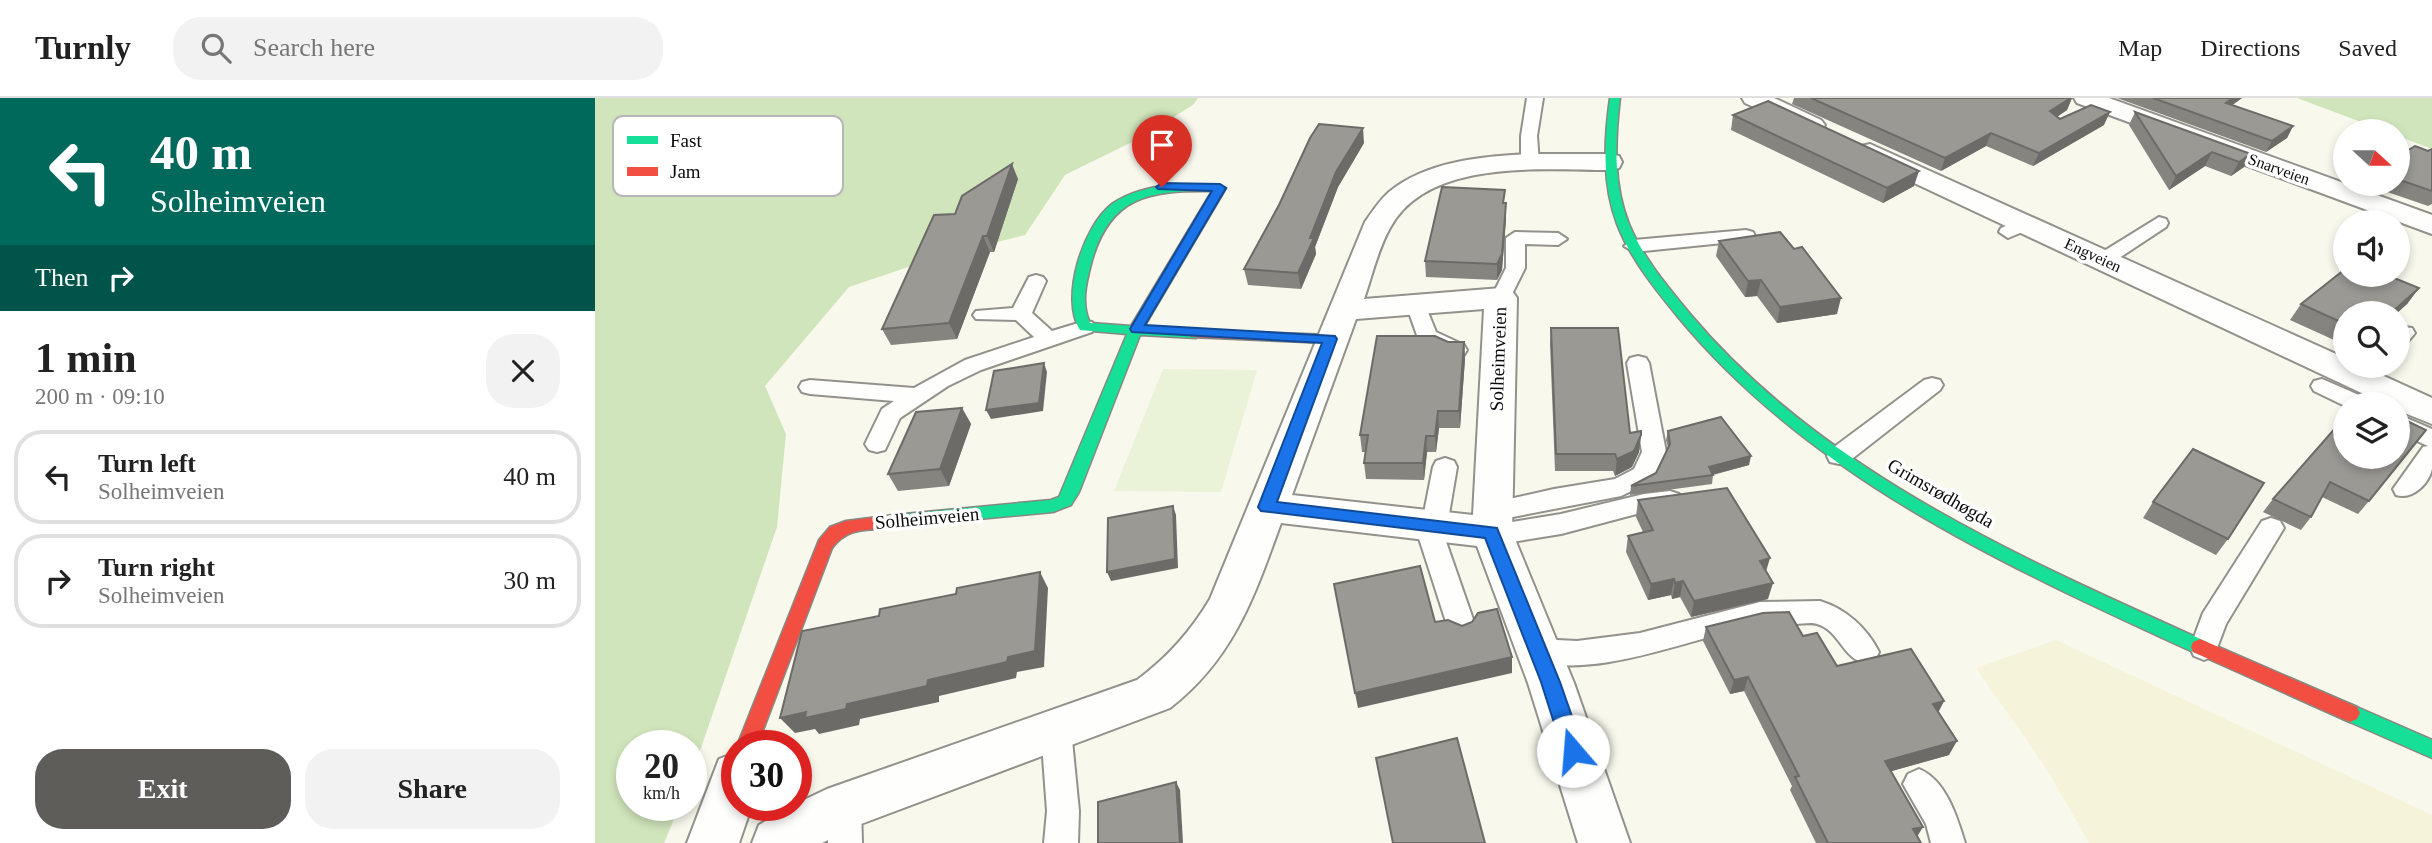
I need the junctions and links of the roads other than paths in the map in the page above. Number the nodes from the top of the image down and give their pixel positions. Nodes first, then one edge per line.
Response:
1 (1535, 98) edge
2 (1615, 98) edge
3 (1754, 98) edge
4 (2086, 104) edge
5 (1609, 162) junction
6 (1530, 163) junction
7 (2159, 223) dead end
8 (2432, 225) edge
9 (1747, 236) edge
10 (1558, 239) dead end
11 (1635, 246) junction
12 (2103, 260) junction
13 (1036, 281) dead end
14 (1501, 298) junction
15 (1416, 304) junction
16 (1021, 314) junction
17 (983, 316) dead end
18 (1338, 324) junction
19 (1085, 327) junction
20 (1136, 329) junction
21 (1038, 341) junction
22 (1457, 351) edge
23 (2333, 360) edge
24 (1638, 363) dead end
25 (1022, 368) edge
26 (2370, 378) edge
27 (1932, 385) dead end
28 (2322, 386) dead end
29 (810, 387) dead end
30 (2335, 392) edge
31 (915, 395) junction
32 (2432, 412) edge
33 (2410, 428) edge
34 (2432, 439) edge
35 (877, 444) dead end
36 (2432, 453) edge
37 (1839, 456) junction
38 (1445, 467) dead end
39 (2405, 489) dead end
40 (1699, 497) edge
41 (1266, 507) junction
42 (1431, 526) junction
43 (1492, 526) junction
44 (2271, 528) dead end
45 (1462, 628) edge
46 (2204, 648) junction
47 (1538, 651) junction
48 (1865, 652) dead end
49 (753, 730) edge
50 (1056, 730) junction
51 (2432, 749) edge
52 (1919, 784) dead end
53 (721, 820) edge
54 (845, 824) edge
55 (713, 843) edge
56 (778, 843) edge
57 (1061, 843) edge
58 (1604, 843) edge
59 (1948, 843) edge

1 - 6 lane
2 - 5 street, Grimsrødhøgda
3 - 12 street, Engveien
4 - 8 street, Snarveien
5 - 6 street
5 - 11 street, Grimsrødhøgda
6 - 18 street
7 - 12 lane
9 - 11 lane
10 - 14 lane
11 - 37 street, Grimsrødhøgda
12 - 23 street, Engveien
13 - 16 lane
14 - 15 street, Solheimveien
14 - 43 street, Solheimveien
15 - 18 street, Solheimveien
15 - 22 lane
16 - 17 lane
16 - 21 lane
18 - 20 street, Solheimveien
18 - 41 street
19 - 20 street, Solheimveien
19 - 20 street, Solheimveien
19 - 21 lane
20 - 49 street, Solheimveien
21 - 25 lane
21 - 31 lane
24 - 43 lane
26 - 32 street, Engveien
27 - 37 lane
28 - 30 lane
29 - 31 lane
31 - 35 lane
33 - 34 lane
36 - 39 lane
37 - 46 street, Grimsrødhøgda
38 - 42 lane
40 - 43 lane
41 - 42 street
41 - 50 street
42 - 43 street
42 - 45 lane
43 - 47 street, Solheimveien
44 - 46 lane
46 - 51 street, Grimsrødhøgda
47 - 48 lane
47 - 58 street, Solheimveien
50 - 54 street
50 - 57 lane
52 - 59 lane
53 - 55 street
54 - 56 street

